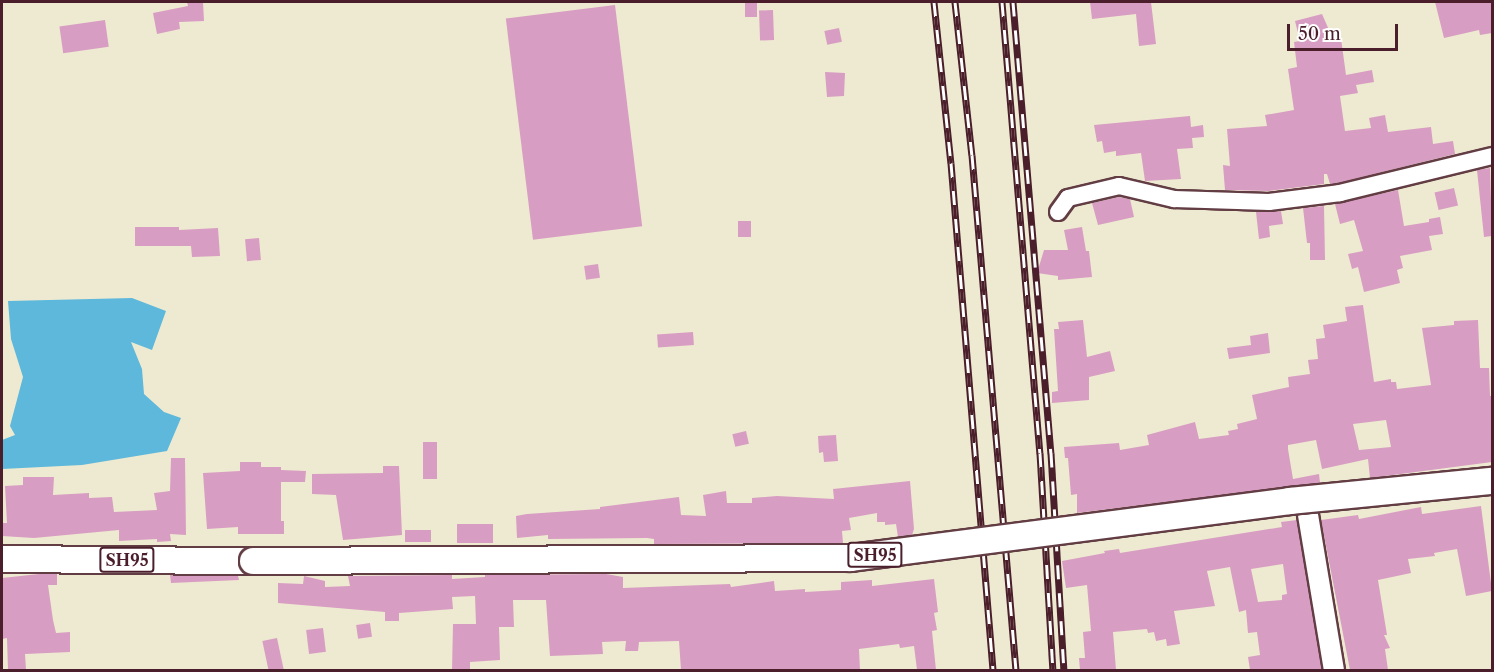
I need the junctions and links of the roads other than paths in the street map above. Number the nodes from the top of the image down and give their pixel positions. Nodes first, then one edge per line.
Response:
1 (1492, 156) edge
2 (1058, 212) dead end
3 (1492, 481) edge
4 (1308, 515) dead end
5 (2, 560) edge
6 (1334, 670) edge

1 - 2 street
3 - 5 main road, SH95, bridge
4 - 6 street

